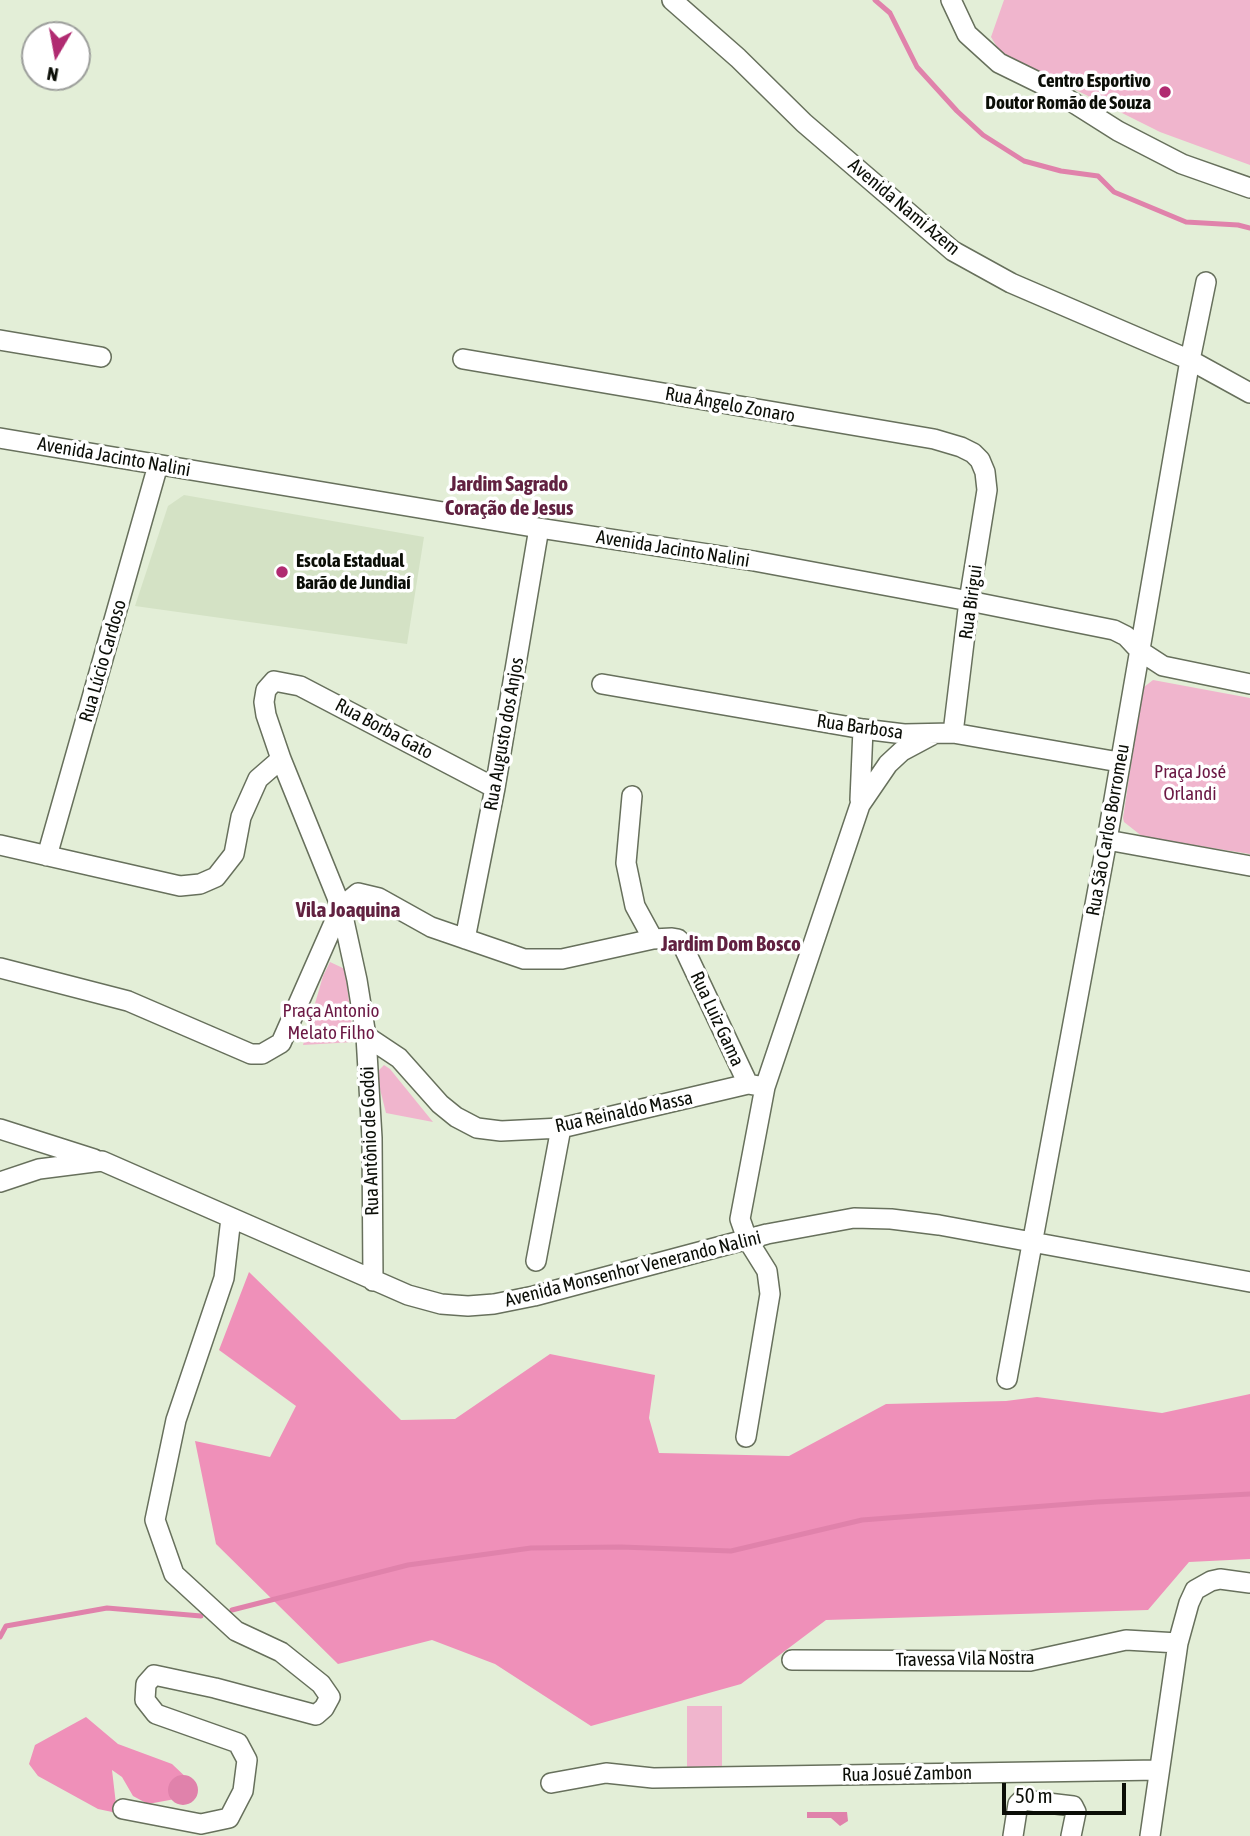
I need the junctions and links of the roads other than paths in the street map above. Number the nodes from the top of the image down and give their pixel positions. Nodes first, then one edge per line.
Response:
1 (672, 0) edge
2 (951, 0) edge
3 (1250, 188) edge
4 (1206, 282) dead end
5 (0, 343) edge
6 (101, 357) dead end
7 (463, 359) dead end
8 (1190, 360) junction
9 (1250, 393) edge
10 (0, 438) edge
11 (158, 465) junction
12 (985, 472) joint
13 (539, 528) junction
14 (969, 601) junction
15 (1140, 651) junction
16 (270, 683) joint
17 (602, 684) dead end
18 (1250, 684) edge
19 (863, 729) junction
20 (953, 733) junction
21 (932, 735) junction
22 (281, 759) junction
23 (1119, 762) junction
24 (495, 788) junction
25 (632, 796) dead end
26 (860, 804) junction
27 (1107, 840) junction
28 (0, 845) edge
29 (47, 856) junction
30 (1250, 866) edge
31 (341, 907) junction
32 (465, 939) junction
33 (653, 939) junction
34 (0, 968) edge
35 (366, 1036) junction
36 (756, 1086) junction
37 (561, 1128) junction
38 (0, 1129) edge
39 (102, 1161) junction
40 (0, 1182) edge
41 (231, 1218) junction
42 (747, 1239) junction
43 (1032, 1240) junction
44 (536, 1261) dead end
45 (373, 1281) junction
46 (1250, 1282) edge
47 (1007, 1378) dead end
48 (746, 1437) dead end
49 (1250, 1583) edge
50 (1178, 1643) junction
51 (792, 1660) dead end
52 (1159, 1770) junction
53 (551, 1783) dead end
54 (123, 1809) dead end
55 (1013, 1836) edge
56 (1071, 1836) edge
57 (1150, 1836) edge

1 - 8 street, Avenida Nami Azem
2 - 3 street
4 - 8 street, Rua São Carlos Borromeu
5 - 6 street
7 - 12 street, Rua Ângelo Zonaro
8 - 9 street, Avenida Nami Azem
8 - 15 street, Rua São Carlos Borromeu
10 - 11 street, Avenida Jacinto Nalini
11 - 13 street, Avenida Jacinto Nalini
11 - 29 street, Rua Lúcio Cardoso
12 - 14 street, Rua Birigui
13 - 14 street, Avenida Jacinto Nalini
13 - 24 street, Rua Augusto dos Anjos
14 - 15 street, Avenida Jacinto Nalini
14 - 20 street, Rua Birigui
15 - 18 street, Avenida Jacinto Nalini
15 - 23 street, Rua São Carlos Borromeu
16 - 22 street, Rua Antônio de Godói
16 - 24 street, Rua Borba Gato
17 - 19 street, Rua Barbosa
19 - 21 street, Rua Barbosa
19 - 26 street
20 - 21 street, Rua Barbosa
20 - 23 street, Rua Barbosa
21 - 26 street
22 - 29 street
22 - 31 street, Rua Antônio de Godói
23 - 27 street, Rua São Carlos Borromeu
24 - 32 street, Rua Augusto dos Anjos
25 - 33 street
26 - 36 street
27 - 30 street
27 - 43 street, Rua São Carlos Borromeu
28 - 29 street
31 - 32 street
31 - 34 street
31 - 35 street, Rua Antônio de Godói
32 - 33 street
33 - 36 street, Rua Luiz Gama
35 - 37 street, Rua Reinaldo Massa
35 - 45 street, Rua Antônio de Godói
36 - 37 street, Rua Reinaldo Massa
36 - 42 street
37 - 44 street
38 - 39 street, Avenida Monsenhor Venerando Nalini
39 - 40 street
39 - 41 street, Avenida Monsenhor Venerando Nalini
41 - 45 street, Avenida Monsenhor Venerando Nalini
41 - 54 street
42 - 43 street, Avenida Monsenhor Venerando Nalini
42 - 45 street, Avenida Monsenhor Venerando Nalini
42 - 48 street
43 - 46 street, Avenida Monsenhor Venerando Nalini
43 - 47 street, Rua São Carlos Borromeu
49 - 50 street
50 - 51 street, Travessa Vila Nostra
50 - 52 street
52 - 53 street, Rua Josué Zambon
52 - 57 street
55 - 56 street

